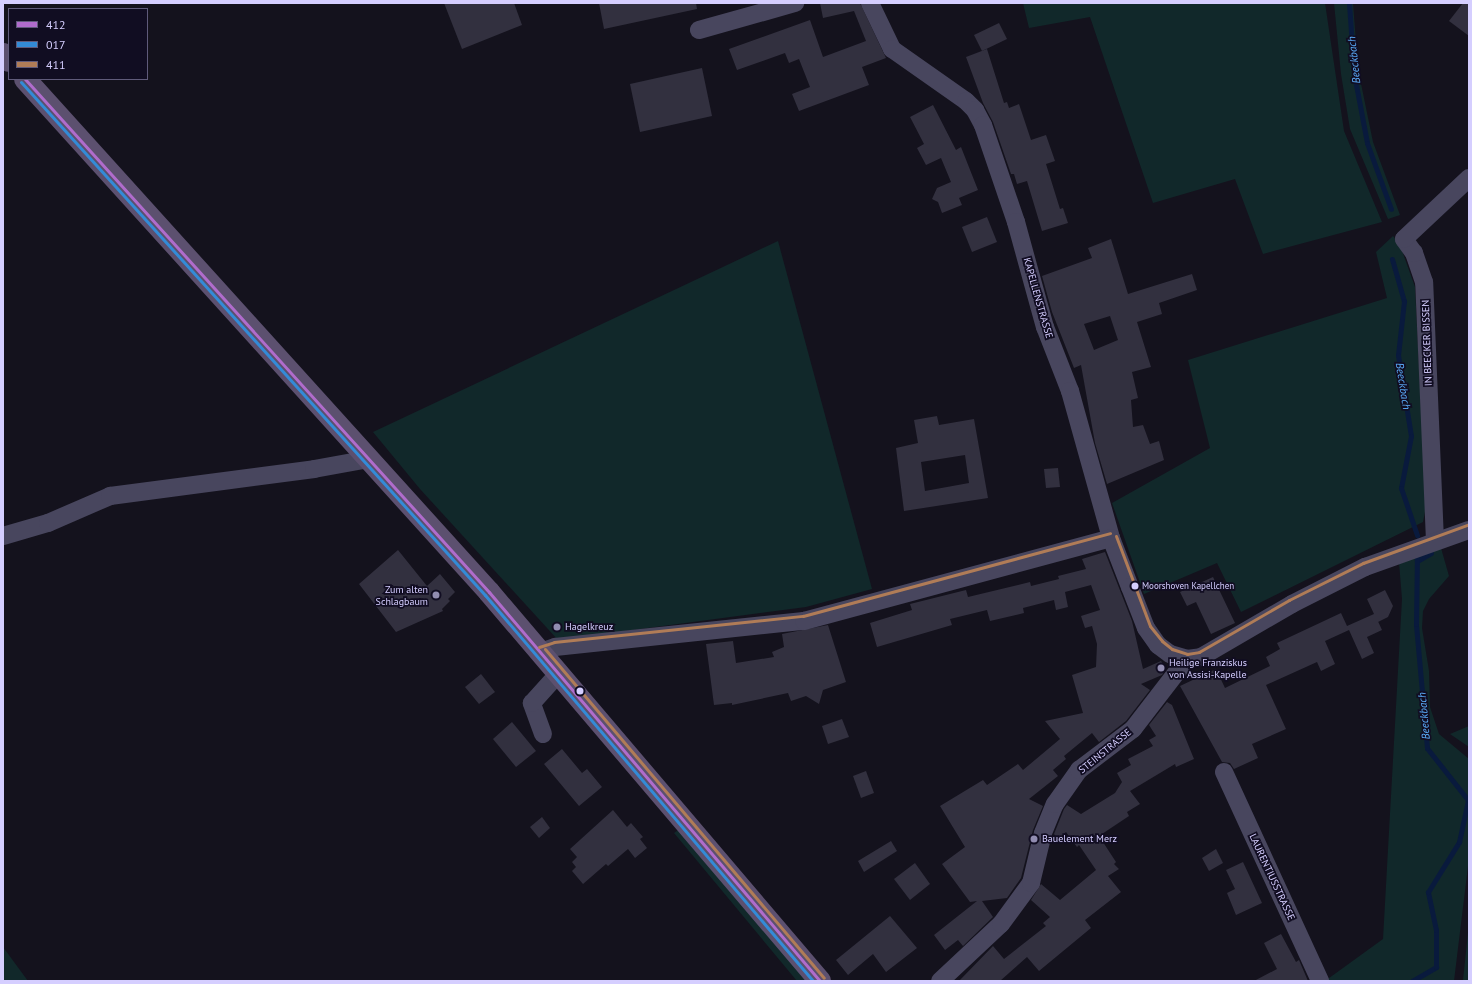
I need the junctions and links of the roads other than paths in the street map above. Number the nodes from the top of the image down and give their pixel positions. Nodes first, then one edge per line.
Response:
1 (795, 3) edge
2 (870, 3) edge
3 (699, 30) dead end
4 (26, 80) edge
5 (1469, 178) edge
6 (369, 458) junction
7 (1469, 530) edge
8 (3, 536) edge
9 (1112, 538) junction
10 (1435, 541) junction
11 (541, 652) junction
12 (1187, 659) junction
13 (559, 673) junction
14 (543, 734) dead end
15 (1224, 772) dead end
16 (820, 981) edge
17 (940, 981) edge
18 (1320, 981) edge

1 - 3 street
2 - 9 street, KAPELLENSTRASSE
4 - 6 main road
5 - 10 street, IN BEECKER BISSEN
6 - 8 street
6 - 11 main road
7 - 10 street
9 - 11 street
9 - 12 street, KAPELLENSTRASSE
10 - 12 street
11 - 13 main road
12 - 17 street, STEINSTRASSE
13 - 14 street
13 - 16 main road
15 - 18 street, LAURENTIUSSTRASSE

